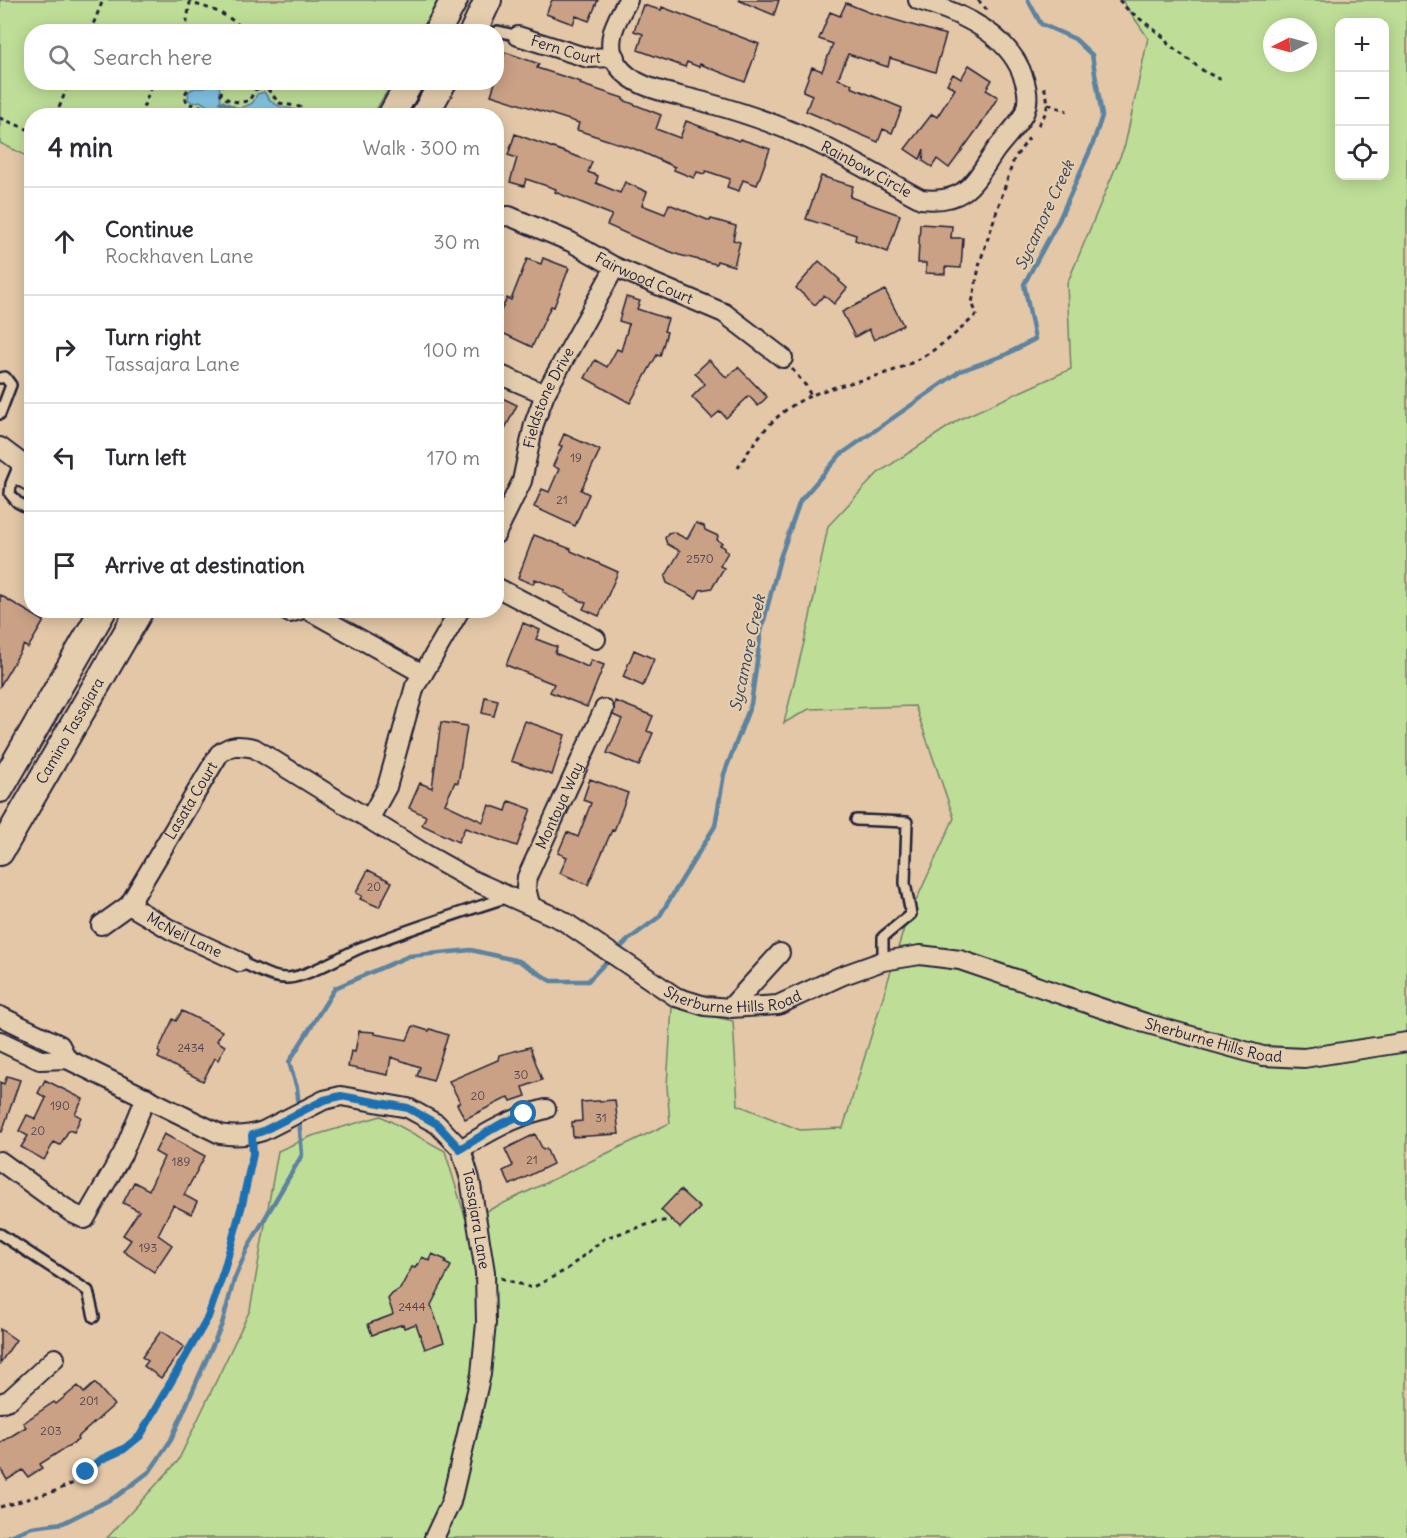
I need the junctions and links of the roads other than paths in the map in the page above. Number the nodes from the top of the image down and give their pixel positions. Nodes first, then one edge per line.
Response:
1 (454, 0) edge
2 (488, 0) edge
3 (628, 0) edge
4 (918, 0) edge
5 (441, 24) edge
6 (477, 24) edge
7 (504, 32) edge
8 (518, 36) joint
9 (615, 57) junction
10 (406, 90) edge
11 (439, 90) edge
12 (395, 108) edge
13 (428, 108) edge
14 (504, 216) edge
15 (615, 267) junction
16 (783, 358) road end
17 (504, 376) edge
18 (0, 378) edge
19 (545, 394) junction
20 (0, 414) edge
21 (0, 447) edge
22 (24, 460) edge
23 (24, 464) edge
24 (24, 506) edge
25 (504, 518) edge
26 (504, 591) edge
27 (98, 618) edge
28 (135, 618) edge
29 (322, 618) edge
30 (455, 618) edge
31 (596, 639) dead end
32 (423, 674) junction
33 (604, 709) dead end
34 (0, 789) edge
35 (370, 818) junction
36 (856, 820) dead end
37 (0, 852) edge
38 (511, 896) junction
39 (530, 904) junction
40 (129, 905) junction
41 (101, 925) dead end
42 (780, 953) dead end
43 (883, 961) junction
44 (240, 962) joint
45 (730, 1008) junction
46 (0, 1016) edge
47 (0, 1041) edge
48 (1407, 1042) edge
49 (68, 1059) junction
50 (146, 1097) junction
51 (546, 1109) dead end
52 (460, 1149) junction
53 (0, 1161) edge
54 (0, 1234) edge
55 (94, 1317) dead end
56 (55, 1359) dead end
57 (0, 1403) edge
58 (434, 1538) edge

1 - 5 main road
2 - 6 main road
3 - 9 street
4 - 9 street, Rainbow Circle
7 - 8 lane
8 - 9 street, Fern Court
10 - 12 main road
11 - 13 main road
14 - 15 street, Fairwood Court
15 - 16 street, Fairwood Court
15 - 19 street, Fieldstone Drive
17 - 19 street
18 - 20 lane
19 - 25 street, Fieldstone Drive
21 - 22 street
23 - 24 lane
26 - 31 street
27 - 34 main road
28 - 37 main road, Camino Tassajara
29 - 32 street
30 - 32 street
32 - 35 street
33 - 39 street, Montoya Way
35 - 38 street, Sherburne Hills Road
35 - 40 street, Lasata Court
36 - 43 lane
38 - 39 street, Sherburne Hills Road
38 - 44 lane
39 - 45 street, Sherburne Hills Road
40 - 41 street, Lasata Court
40 - 44 street, McNeil Lane
42 - 45 street
43 - 45 street, Sherburne Hills Road
43 - 48 street, Sherburne Hills Road
46 - 49 street, Tassajara Lane
47 - 49 street, Tassajara Lane
49 - 50 street, Tassajara Lane
50 - 52 street, Tassajara Lane
50 - 53 street
51 - 52 street
52 - 58 street, Tassajara Lane
54 - 55 lane
56 - 57 street

